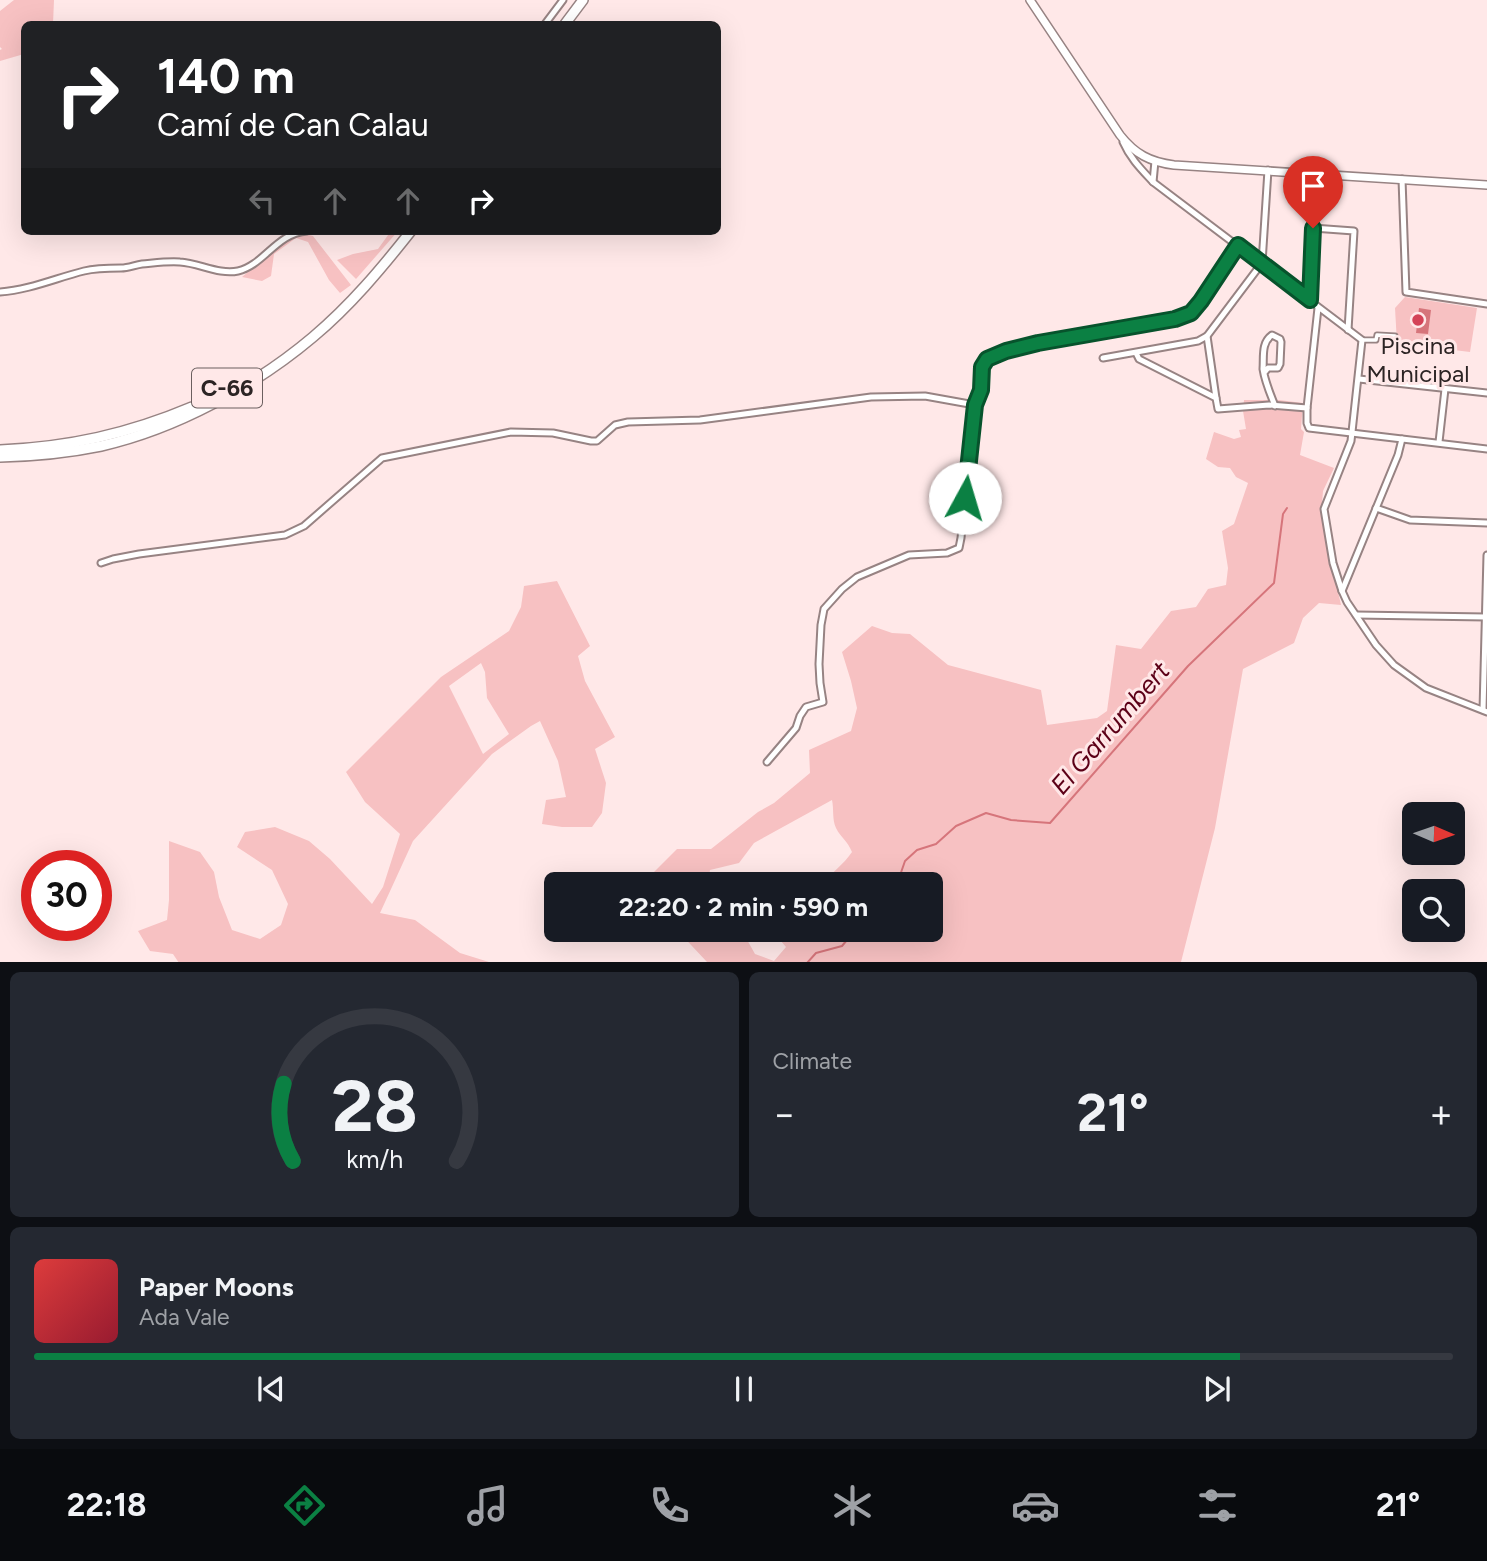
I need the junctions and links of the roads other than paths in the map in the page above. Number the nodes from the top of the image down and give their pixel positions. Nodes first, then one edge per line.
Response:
1 (563, 0) edge
2 (576, 0) edge
3 (583, 0) edge
4 (1030, 0) edge
5 (547, 21) edge
6 (560, 21) edge
7 (567, 21) edge
8 (1120, 135) junction
9 (1145, 158) junction
10 (1155, 162) junction
11 (1139, 167) junction
12 (1268, 170) junction
13 (1402, 179) junction
14 (1153, 182) junction
15 (1487, 186) edge
16 (292, 235) edge
17 (401, 235) edge
18 (408, 235) edge
19 (1238, 245) junction
20 (1262, 264) junction
21 (0, 292) edge
22 (1310, 300) junction
23 (1487, 304) edge
24 (1318, 308) junction
25 (1348, 330) junction
26 (1207, 336) junction
27 (1395, 336) dead end
28 (1362, 340) junction
29 (1136, 353) junction
30 (1103, 358) dead end
31 (1264, 373) junction
32 (1359, 379) junction
33 (1444, 389) junction
34 (1487, 393) edge
35 (1216, 398) junction
36 (975, 405) junction
37 (1275, 406) junction
38 (1307, 408) junction
39 (1352, 432) junction
40 (1402, 439) junction
41 (1439, 442) junction
42 (1487, 449) edge
43 (0, 450) edge
44 (0, 460) edge
45 (1376, 508) junction
46 (1487, 523) edge
47 (1487, 555) edge
48 (101, 564) dead end
49 (1342, 590) junction
50 (1356, 615) junction
51 (1486, 617) edge
52 (1486, 671) edge
53 (1485, 711) edge
54 (767, 762) dead end

1 - 5 street
2 - 6 highway
3 - 7 highway
4 - 8 main road
8 - 9 main road
8 - 11 street
9 - 10 main road
9 - 11 street
10 - 12 main road
10 - 14 street
11 - 14 street
12 - 13 main road
12 - 20 street
13 - 15 main road
13 - 23 street
14 - 19 street
16 - 21 street
17 - 43 highway, C-66
18 - 44 highway, C-66
19 - 20 street
19 - 36 street
20 - 22 street
20 - 26 street
22 - 24 street
22 - 25 street
24 - 25 street
24 - 38 street
25 - 28 street
26 - 29 street
26 - 35 street
27 - 28 street
28 - 32 street
29 - 30 street
29 - 35 street
31 - 31 street
31 - 37 street
32 - 33 street
32 - 39 street
33 - 34 street
33 - 41 street
35 - 37 street
36 - 48 street
36 - 54 street
37 - 38 street
38 - 39 street
39 - 40 street
39 - 49 street
40 - 41 street
40 - 45 street
41 - 42 street
45 - 46 street
45 - 49 street
47 - 51 street
49 - 50 street
50 - 51 street
50 - 53 street
51 - 52 street
52 - 53 street

